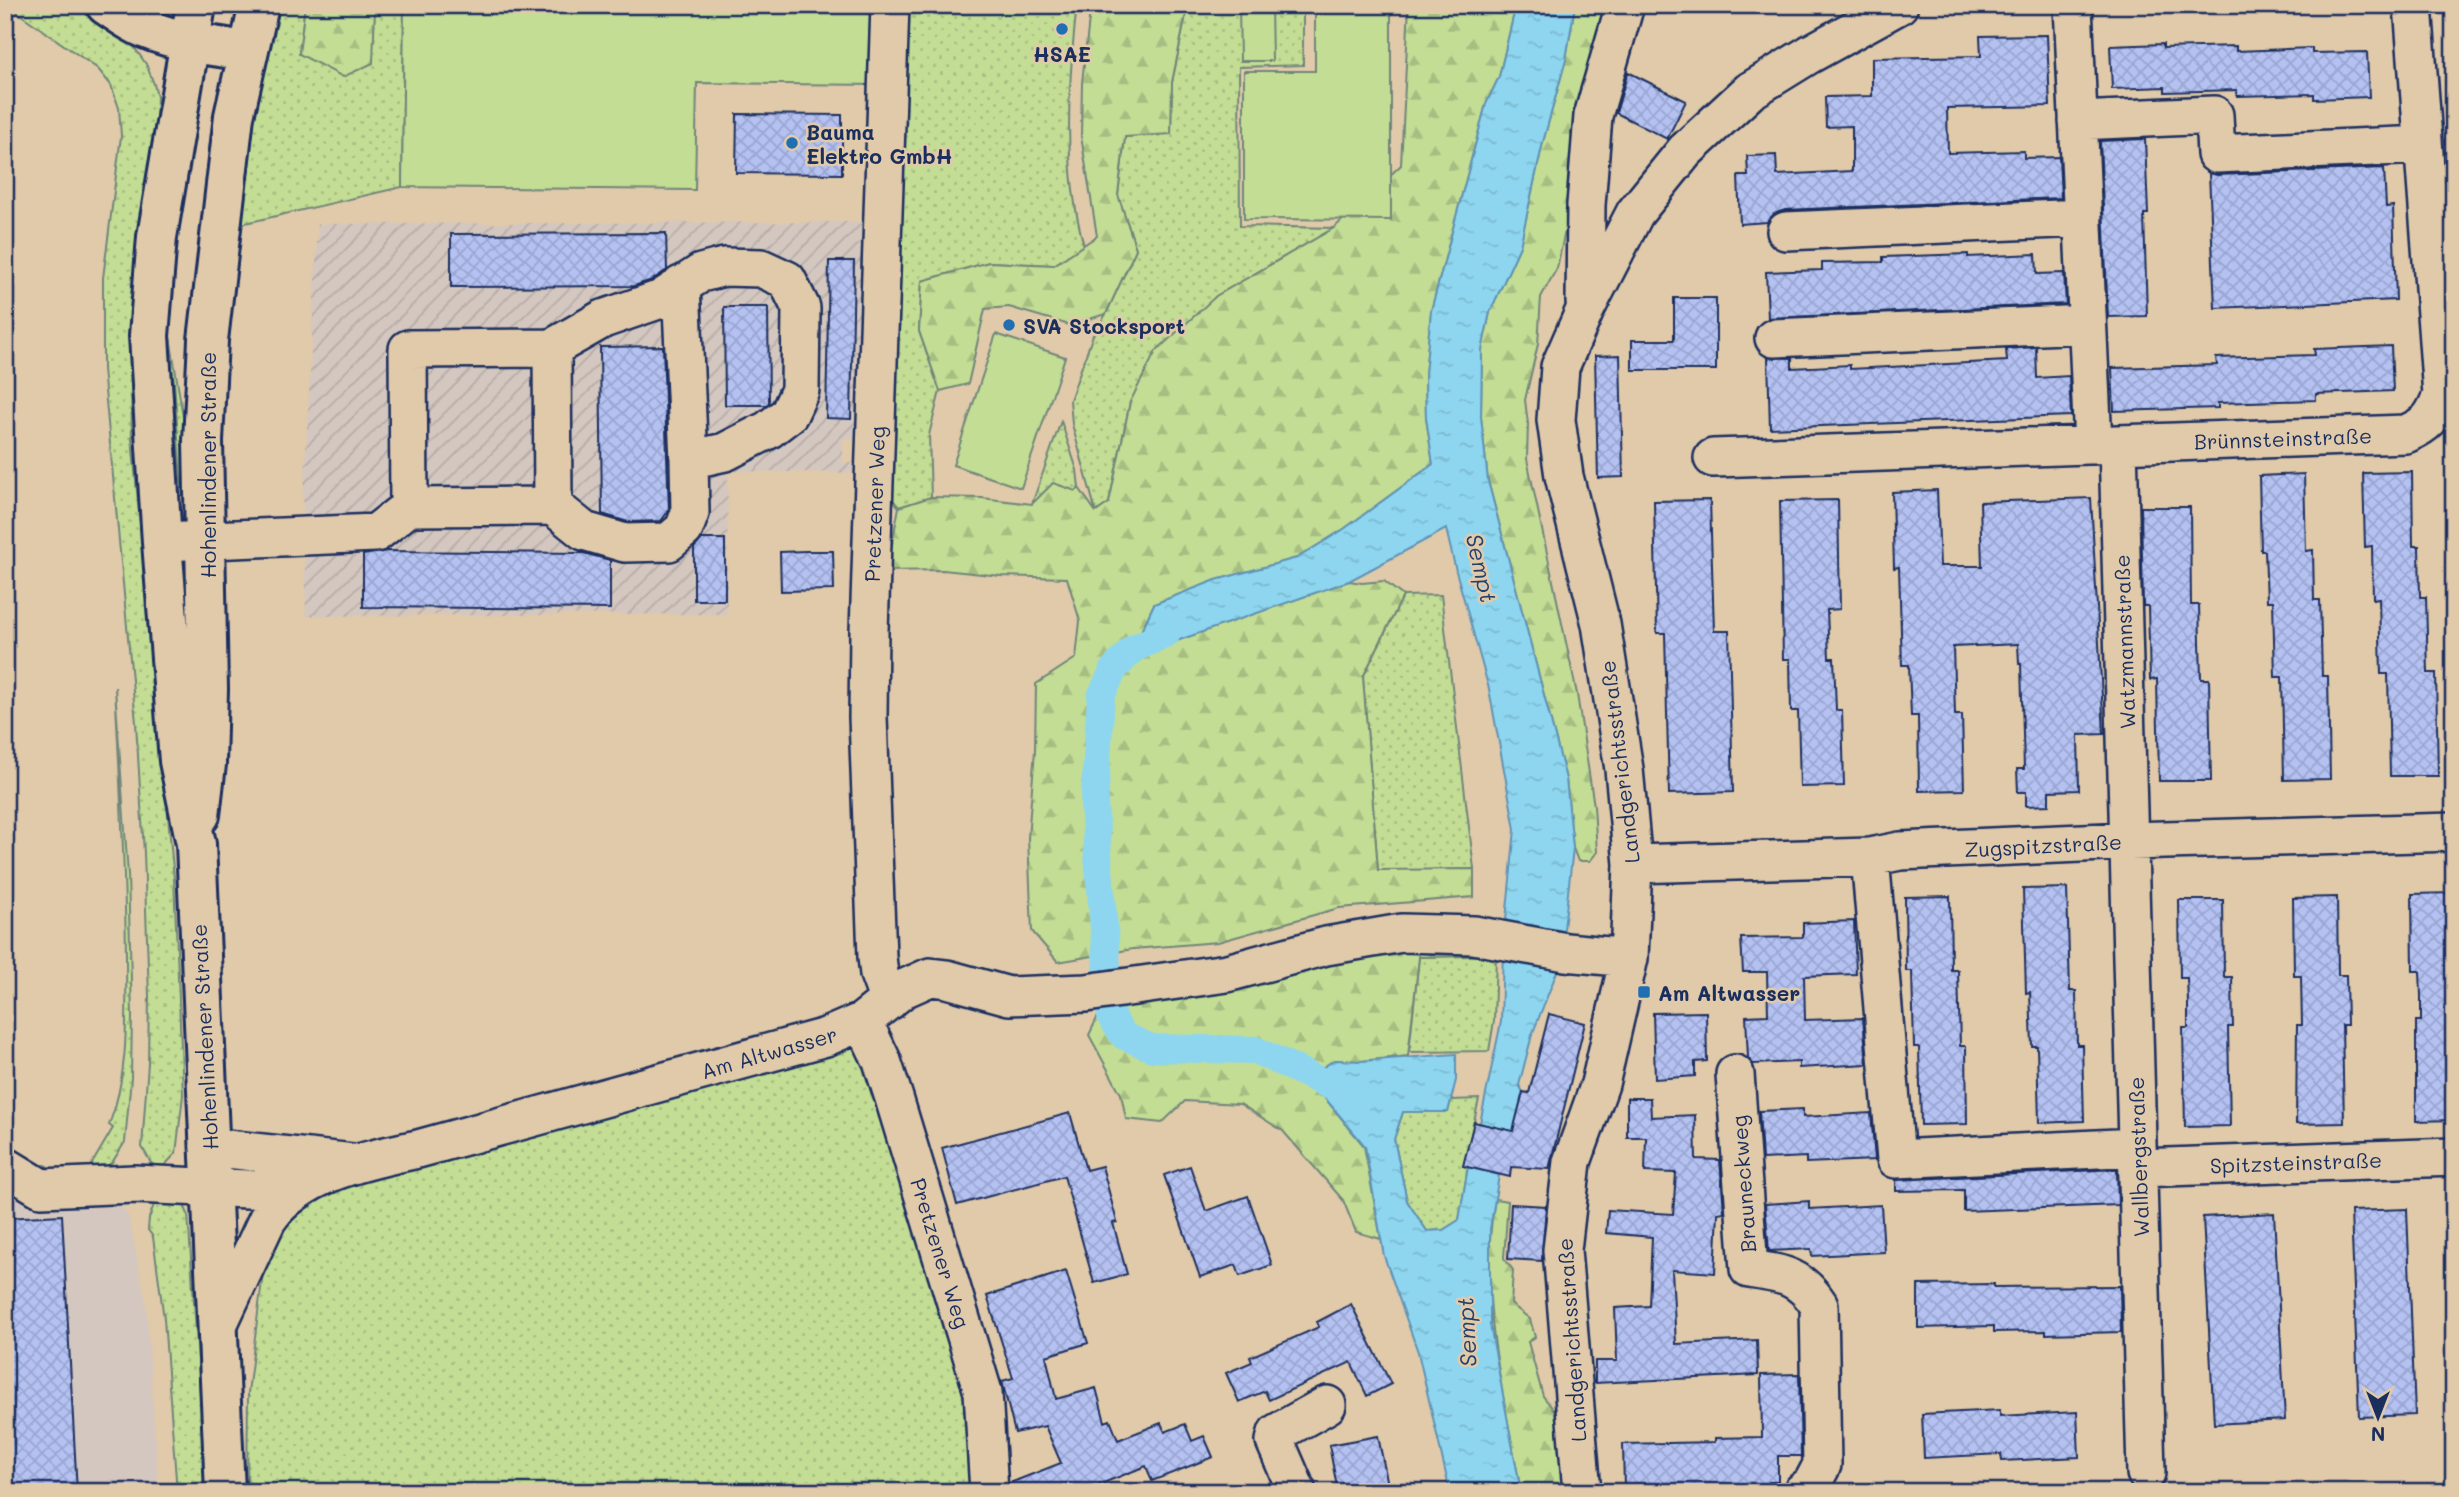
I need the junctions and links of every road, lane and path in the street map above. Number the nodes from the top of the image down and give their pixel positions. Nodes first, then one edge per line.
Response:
1 (106, 5) edge
2 (259, 5) edge
3 (890, 5) edge
4 (1625, 5) edge
5 (1899, 5) edge
6 (2073, 5) edge
7 (2413, 5) edge
8 (192, 16) edge
9 (248, 51) junction
10 (2078, 121) junction
11 (2423, 145) junction
12 (2082, 218) junction
13 (1786, 231) dead end
14 (681, 285) junction
15 (1585, 310) junction
16 (2087, 324) junction
17 (1774, 338) dead end
18 (552, 348) junction
19 (2105, 444) junction
20 (1713, 458) dead end
21 (689, 460) junction
22 (553, 506) junction
23 (409, 507) junction
24 (162, 541) junction
25 (205, 541) junction
26 (2454, 832) edge
27 (2129, 841) junction
28 (196, 845) junction
29 (1870, 857) junction
30 (1633, 864) junction
31 (1629, 958) junction
32 (876, 1011) junction
33 (1735, 1074) dead end
34 (209, 1147) junction
35 (2454, 1157) edge
36 (2138, 1158) junction
37 (355, 1163) junction
38 (5, 1166) edge
39 (211, 1187) junction
40 (293, 1192) junction
41 (218, 1325) junction
42 (1327, 1405) dead end
43 (2146, 1473) dead end
44 (225, 1492) edge
45 (989, 1492) edge
46 (1297, 1492) edge
47 (1582, 1492) edge
48 (1802, 1492) edge

1 - 8 main road
2 - 9 main road, Hohenlindener Straße
3 - 32 street, Pretzener Weg
4 - 15 street
5 - 15 street, Landgerichtsstraße
6 - 10 street, Watzmannstraße
7 - 11 street, Brünnsteinstraße
8 - 9 main road
8 - 24 main road, Hohenlindener Straße
9 - 25 main road, Hohenlindener Straße
10 - 11 street
10 - 12 street, Watzmannstraße
11 - 19 street, Brünnsteinstraße
12 - 13 street
12 - 16 street, Watzmannstraße
14 - 18 street
14 - 21 street
14 - 21 street
15 - 30 street, Landgerichtsstraße
16 - 17 street
16 - 19 street, Watzmannstraße
18 - 22 street
18 - 23 street
19 - 20 street, Brünnsteinstraße
19 - 27 street, Watzmannstraße
21 - 22 street
22 - 23 street
23 - 25 street
24 - 25 street
24 - 28 main road, Hohenlindener Straße
25 - 28 main road, Hohenlindener Straße
26 - 27 street, Zugspitzstraße
27 - 29 street, Zugspitzstraße
27 - 36 street, Wallbergstraße
28 - 34 main road, Hohenlindener Straße
29 - 30 street, Zugspitzstraße
29 - 36 street, Spitzsteinstraße
30 - 31 street, Landgerichtsstraße
31 - 32 street, Am Altwasser
31 - 47 street, Landgerichtsstraße
32 - 37 street, Am Altwasser
32 - 45 street, Pretzener Weg
33 - 48 street, Brauneckweg
34 - 37 street, Am Altwasser
34 - 39 main road, Hohenlindener Straße
35 - 36 street, Spitzsteinstraße
36 - 43 street, Wallbergstraße
37 - 40 street, Am Altwasser
38 - 39 street
39 - 40 street, Am Altwasser
39 - 41 main road, Hohenlindener Straße
40 - 41 street, Am Altwasser
41 - 44 main road, Hohenlindener Straße
42 - 46 street

